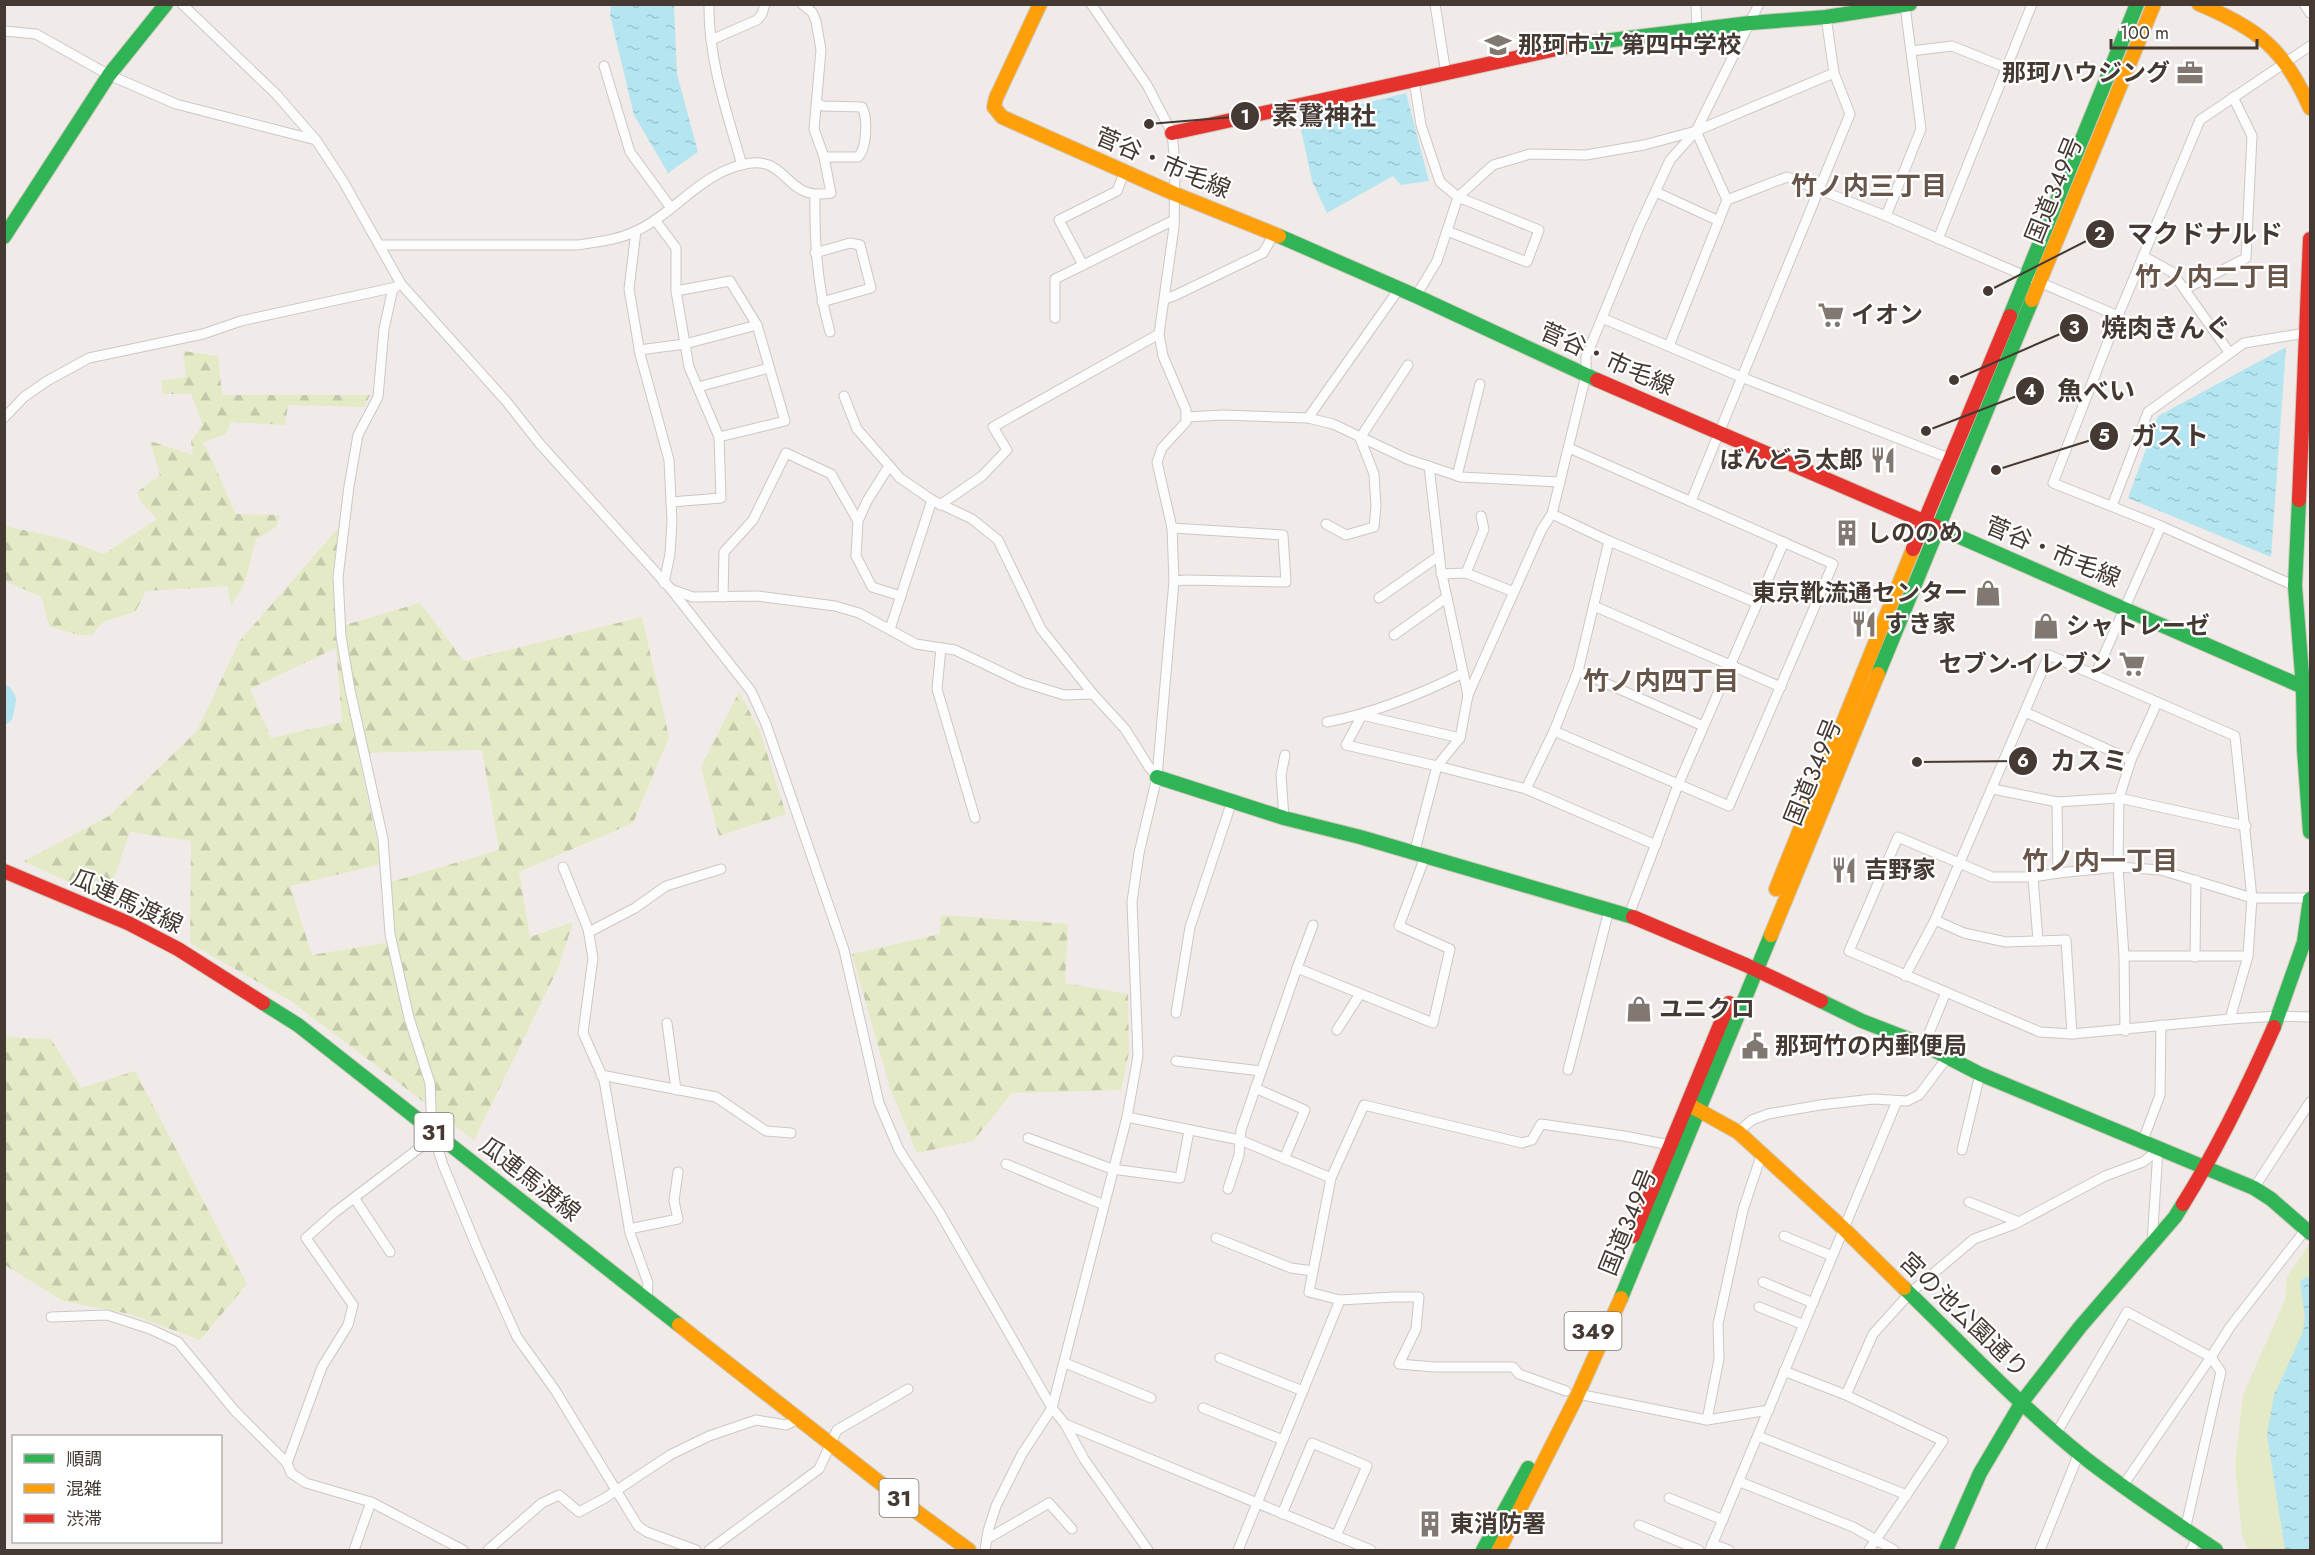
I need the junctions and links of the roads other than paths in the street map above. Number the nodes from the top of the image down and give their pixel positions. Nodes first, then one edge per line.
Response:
1 (182, 4) edge
2 (710, 4) edge
3 (765, 4) edge
4 (802, 4) edge
5 (1040, 4) edge
6 (1091, 4) edge
7 (1436, 4) edge
8 (1696, 4) edge
9 (1759, 4) edge
10 (2032, 4) edge
11 (2137, 4) edge
12 (2154, 4) edge
13 (2199, 4) edge
14 (2304, 4) edge
15 (1908, 5) edge
16 (158, 7) edge
17 (2310, 13) edge
18 (1826, 17) junction
19 (1750, 23) junction
20 (1697, 29) junction
21 (4, 31) edge
22 (711, 40) junction
23 (2310, 46) edge
24 (1911, 51) junction
25 (2285, 62) junction
26 (604, 66) dead end
27 (2007, 68) junction
28 (1834, 73) junction
29 (1446, 74) junction
30 (109, 75) junction
31 (1414, 81) junction
32 (2234, 97) junction
33 (817, 104) junction
34 (2310, 108) edge
35 (1696, 131) junction
36 (1172, 132) junction
37 (316, 140) junction
38 (824, 157) junction
39 (742, 165) junction
40 (1125, 171) junction
41 (1818, 189) junction
42 (1656, 192) junction
43 (1175, 194) junction
44 (815, 195) junction
45 (1458, 197) junction
46 (1728, 200) junction
47 (671, 208) junction
48 (1886, 216) junction
49 (655, 220) junction
50 (1174, 220) junction
51 (1719, 220) junction
52 (636, 231) junction
53 (1447, 231) junction
54 (1274, 234) junction
55 (4, 237) edge
56 (2310, 239) edge
57 (1938, 240) junction
58 (380, 245) junction
59 (815, 253) junction
60 (2144, 256) junction
61 (1083, 266) junction
62 (2026, 277) junction
63 (2040, 282) junction
64 (397, 286) junction
65 (1399, 289) junction
66 (2185, 289) junction
67 (676, 291) junction
68 (1416, 296) junction
69 (1165, 298) junction
70 (822, 302) junction
71 (2118, 316) junction
72 (1055, 318) dead end
73 (1602, 318) junction
74 (757, 325) junction
75 (830, 332) dead end
76 (1160, 333) junction
77 (2306, 333) junction
78 (685, 344) junction
79 (1669, 346) junction
80 (639, 350) junction
81 (2229, 352) junction
82 (1408, 365) dead end
83 (769, 368) junction
84 (1586, 375) junction
85 (1741, 377) junction
86 (1480, 384) dead end
87 (698, 387) junction
88 (844, 396) dead end
89 (1186, 417) junction
90 (4, 418) edge
91 (1308, 418) junction
92 (1718, 432) junction
93 (719, 437) junction
94 (1360, 438) junction
95 (1569, 448) junction
96 (1951, 459) junction
97 (889, 466) junction
98 (1429, 466) junction
99 (1457, 476) junction
100 (1560, 482) junction
101 (2304, 498) edge
102 (1691, 501) junction
103 (670, 502) junction
104 (936, 502) junction
105 (2112, 506) junction
106 (1552, 514) junction
107 (1481, 516) dead end
108 (858, 521) junction
109 (1924, 521) junction
110 (1326, 524) dead end
111 (2161, 526) junction
112 (1172, 528) junction
113 (1938, 528) junction
114 (1610, 541) junction
115 (1784, 542) junction
116 (1439, 556) junction
117 (1466, 573) junction
118 (1441, 574) junction
119 (1174, 581) junction
120 (667, 585) junction
121 (2295, 586) junction
122 (1514, 592) junction
123 (901, 596) junction
124 (723, 597) junction
125 (1379, 598) dead end
126 (1446, 598) junction
127 (1757, 603) junction
128 (1594, 606) junction
129 (2126, 608) junction
130 (890, 629) junction
131 (1394, 635) dead end
132 (941, 648) junction
133 (1730, 665) junction
134 (1578, 670) junction
135 (1463, 674) junction
136 (2095, 675) junction
137 (1781, 687) junction
138 (2307, 689) edge
139 (1094, 694) junction
140 (1468, 695) junction
141 (2157, 703) junction
142 (2025, 712) junction
143 (1362, 715) junction
144 (1327, 722) dead end
145 (1703, 726) junction
146 (1554, 731) junction
147 (1460, 738) junction
148 (1285, 755) dead end
149 (2131, 760) junction
150 (1437, 766) junction
151 (1157, 777) junction
152 (1678, 785) junction
153 (1526, 789) junction
154 (1993, 789) junction
155 (2119, 798) junction
156 (1232, 801) junction
157 (2057, 802) junction
158 (975, 818) dead end
159 (1284, 818) junction
160 (2246, 826) junction
161 (2310, 832) edge
162 (1656, 845) junction
163 (1420, 855) junction
164 (1959, 863) junction
165 (563, 867) dead end
166 (2118, 867) junction
167 (721, 869) dead end
168 (4, 871) edge
169 (2058, 873) junction
170 (2033, 878) junction
171 (2196, 880) junction
172 (2252, 897) junction
173 (2310, 899) edge
174 (1609, 910) junction
175 (1629, 915) junction
176 (1935, 920) junction
177 (1312, 925) dead end
178 (589, 932) junction
179 (2038, 941) junction
180 (2124, 956) junction
181 (2248, 956) junction
182 (2195, 957) junction
183 (1751, 967) junction
184 (1297, 968) junction
185 (1905, 976) junction
186 (1946, 992) junction
187 (1360, 994) junction
188 (1176, 1013) dead end
189 (2279, 1016) junction
190 (2310, 1017) edge
191 (2230, 1019) junction
192 (667, 1023) dead end
193 (2161, 1024) junction
194 (1337, 1030) dead end
195 (2125, 1030) junction
196 (2072, 1034) junction
197 (1924, 1046) junction
198 (1947, 1058) junction
199 (1176, 1061) dead end
200 (1568, 1070) dead end
201 (1261, 1071) junction
202 (1980, 1074) junction
203 (601, 1075) junction
204 (1255, 1088) junction
205 (676, 1090) junction
206 (1897, 1101) junction
207 (2310, 1102) edge
208 (1693, 1107) junction
209 (1127, 1117) junction
210 (432, 1131) junction
211 (1190, 1131) junction
212 (1738, 1132) junction
213 (790, 1133) dead end
214 (1028, 1138) dead end
215 (1240, 1140) junction
216 (2142, 1143) junction
217 (1670, 1145) junction
218 (1962, 1150) dead end
219 (2158, 1150) junction
220 (1762, 1153) junction
221 (1284, 1159) junction
222 (1006, 1164) dead end
223 (2206, 1167) junction
224 (1112, 1169) junction
225 (678, 1172) dead end
226 (1331, 1178) junction
227 (2254, 1188) junction
228 (1228, 1189) dead end
229 (355, 1199) junction
230 (1969, 1202) dead end
231 (1104, 1205) junction
232 (2019, 1222) junction
233 (1843, 1228) junction
234 (629, 1230) junction
235 (2308, 1231) edge
236 (1784, 1236) dead end
237 (1216, 1238) dead end
238 (2152, 1244) junction
239 (390, 1252) dead end
240 (1832, 1256) junction
241 (1313, 1271) junction
242 (1763, 1282) dead end
243 (1910, 1293) junction
244 (647, 1299) junction
245 (1340, 1300) junction
246 (1813, 1303) junction
247 (1759, 1306) dead end
248 (51, 1317) dead end
249 (1803, 1325) junction
250 (2211, 1357) junction
251 (1220, 1358) dead end
252 (1065, 1363) junction
253 (1784, 1371) junction
254 (908, 1389) dead end
255 (1303, 1391) junction
256 (1572, 1392) junction
257 (1846, 1395) junction
258 (1151, 1398) dead end
259 (2022, 1402) junction
260 (1052, 1408) junction
261 (1203, 1408) dead end
262 (1769, 1410) junction
263 (799, 1419) junction
264 (1707, 1420) junction
265 (1065, 1424) junction
266 (2057, 1432) junction
267 (1758, 1436) junction
268 (1283, 1440) junction
269 (831, 1444) junction
270 (2079, 1453) junction
271 (287, 1463) junction
272 (1740, 1482) junction
273 (2122, 1486) junction
274 (616, 1490) junction
275 (1907, 1495) junction
276 (1669, 1498) dead end
277 (371, 1502) junction
278 (1257, 1504) junction
279 (1282, 1514) junction
280 (1723, 1520) junction
281 (1639, 1525) dead end
282 (1072, 1529) dead end
283 (2185, 1530) junction
284 (1336, 1536) junction
285 (987, 1539) junction
286 (1877, 1540) junction
287 (2194, 1545) edge
288 (1711, 1547) edge
289 (2041, 1550) edge
290 (354, 1551) edge
291 (463, 1551) edge
292 (488, 1551) edge
293 (696, 1551) edge
294 (709, 1551) edge
295 (969, 1551) edge
296 (986, 1551) edge
297 (1148, 1551) edge
298 (1238, 1551) edge
299 (1371, 1551) edge
300 (1483, 1551) edge
301 (1499, 1551) edge
302 (1699, 1551) edge
303 (1729, 1551) edge
304 (1869, 1551) edge
305 (1894, 1551) edge
306 (1946, 1551) edge
307 (2216, 1551) edge

1 - 37 street
2 - 22 street
3 - 22 street
4 - 33 street
5 - 40 main road, 菅谷・市毛線
6 - 36 street
7 - 29 street
8 - 20 street
9 - 19 street
10 - 27 street
11 - 62 main road, 国道349号 / 349
12 - 63 main road, 国道349号 / 349
13 - 25 main road
14 - 17 street
15 - 18 main road
15 - 24 street
16 - 30 main road
18 - 19 main road
18 - 28 street
19 - 20 main road
19 - 35 street
20 - 29 main road
21 - 30 street
22 - 39 street
23 - 25 street
24 - 27 street
24 - 48 street
25 - 32 street
25 - 34 main road
26 - 47 street
27 - 57 street
28 - 35 street
28 - 41 street
29 - 31 main road
30 - 37 street
30 - 55 main road
31 - 36 main road
31 - 45 street
32 - 60 street
32 - 66 street
33 - 38 street
33 - 38 street
35 - 42 street
35 - 45 street
35 - 46 street
36 - 43 street
37 - 58 street
38 - 44 street
39 - 44 street
39 - 47 street
40 - 43 main road, 菅谷・市毛線
40 - 61 street
41 - 46 street
41 - 48 street
41 - 85 street
42 - 51 street
42 - 73 street
43 - 50 street
43 - 54 main road, 菅谷・市毛線
44 - 59 street
45 - 53 street
45 - 53 street
46 - 51 street
47 - 49 street
48 - 57 street
49 - 52 street
49 - 67 street
50 - 61 street
50 - 69 street
51 - 79 street
52 - 58 street
52 - 80 street
53 - 68 street
54 - 65 main road, 菅谷・市毛線
54 - 69 street
56 - 77 main road
57 - 62 street
58 - 64 street
59 - 70 street
59 - 70 street
60 - 66 street
60 - 71 street
61 - 72 street
62 - 63 street
62 - 96 main road, 国道349号 / 349
63 - 71 street
63 - 113 main road, 国道349号 / 349
64 - 90 street
64 - 120 street
64 - 210 street
65 - 68 main road, 菅谷・市毛線
65 - 91 street
66 - 81 street
67 - 74 street
67 - 78 street
68 - 84 main road, 菅谷・市毛線
69 - 76 street
70 - 75 street
71 - 105 street
73 - 79 street
73 - 84 street
74 - 78 street
74 - 83 street
76 - 89 street
76 - 104 street
77 - 81 street
77 - 101 main road
78 - 80 street
78 - 87 street
79 - 85 street
80 - 103 street
81 - 105 street
82 - 94 street
83 - 87 street
83 - 93 street
84 - 92 main road, 菅谷・市毛線
84 - 95 street
85 - 92 street
85 - 96 street
86 - 99 street
87 - 93 street
88 - 97 street
89 - 91 street
89 - 112 street
91 - 94 street
92 - 102 street
92 - 109 main road, 菅谷・市毛線
93 - 103 street
94 - 98 street
94 - 110 street
95 - 100 street
95 - 102 street
96 - 109 main road, 国道349号 / 349
97 - 104 street
97 - 108 street
98 - 99 street
98 - 116 street
99 - 100 street
100 - 106 street
101 - 121 main road
102 - 115 street
103 - 120 street
104 - 123 street
104 - 139 street
105 - 111 street
106 - 114 street
106 - 122 street
107 - 117 street
108 - 123 street
108 - 124 street
109 - 113 main road, 菅谷・市毛線
109 - 183 main road, 国道349号 / 349
111 - 121 street
111 - 129 street
112 - 119 street
112 - 119 street
113 - 129 main road, 菅谷・市毛線
113 - 183 main road, 国道349号 / 349
114 - 127 street
114 - 128 street
115 - 127 street
115 - 137 street
116 - 118 street
116 - 125 street
117 - 118 street
117 - 122 street
118 - 126 street
119 - 151 street
120 - 124 street
120 - 260 street
121 - 138 main road
122 - 140 street
123 - 130 street
124 - 130 street
126 - 131 street
126 - 135 street
127 - 133 street
128 - 133 street
128 - 134 street
129 - 136 street
129 - 138 main road, 菅谷・市毛線
130 - 132 street
132 - 139 street
132 - 158 street
133 - 137 street
133 - 145 street
134 - 145 street
134 - 146 street
135 - 140 street
135 - 143 street
136 - 141 street
136 - 142 street
137 - 152 street
138 - 161 main road
139 - 151 street
140 - 147 street
141 - 149 street
141 - 160 street
142 - 149 street
142 - 154 street
143 - 144 street
143 - 147 street
143 - 150 street
145 - 152 street
146 - 152 street
146 - 153 street
147 - 150 street
148 - 159 street
149 - 155 street
150 - 153 street
150 - 163 street
151 - 156 main road
151 - 209 street
152 - 162 street
153 - 162 street
154 - 157 street
154 - 164 street
155 - 157 street
155 - 160 street
155 - 166 street
156 - 159 main road
156 - 188 street
157 - 169 street
159 - 163 main road
160 - 172 street
162 - 175 street
163 - 174 main road
163 - 187 street
164 - 170 street
164 - 176 street
164 - 185 street
165 - 178 street
166 - 169 street
166 - 171 street
166 - 180 street
167 - 178 street
168 - 210 main road, 瓜連馬渡線 / 31
169 - 170 street
170 - 179 street
171 - 172 street
171 - 182 street
172 - 173 street
172 - 181 street
173 - 189 main road
174 - 175 main road
174 - 200 street
175 - 183 main road
176 - 179 street
176 - 185 street
177 - 184 street
178 - 203 street
179 - 196 street
180 - 182 street
180 - 195 street
181 - 182 street
181 - 191 street
183 - 197 main road
183 - 208 main road, 国道349号 / 349
184 - 187 street
184 - 201 street
185 - 186 street
186 - 196 street
186 - 197 street
187 - 194 street
189 - 190 street
189 - 191 street
189 - 223 main road
191 - 193 street
192 - 205 street
193 - 195 street
193 - 216 street
195 - 196 street
197 - 198 main road
198 - 202 main road
198 - 206 street
199 - 201 street
201 - 204 street
202 - 216 main road
202 - 218 street
203 - 205 street
203 - 234 street
204 - 215 street
204 - 221 street
205 - 213 street
206 - 212 street
206 - 233 street
207 - 227 street
208 - 212 main road, 宮の池公園通り
208 - 217 main road, 国道349号 / 349
208 - 256 main road, 国道349号 / 349
209 - 211 street
209 - 224 street
210 - 229 street
210 - 244 main road, 瓜連馬渡線 / 31
210 - 274 street
211 - 215 street
211 - 224 street
212 - 220 main road, 宮の池公園通り
214 - 224 street
215 - 221 street
215 - 228 street
216 - 219 main road
217 - 226 street
217 - 256 main road, 国道349号 / 349
219 - 223 main road
219 - 232 street
219 - 238 street
220 - 233 main road, 宮の池公園通り
220 - 264 street
221 - 226 street
222 - 231 street
223 - 227 main road
223 - 238 main road
224 - 231 street
225 - 234 street
226 - 241 street
227 - 235 main road
229 - 239 street
229 - 271 street
230 - 232 street
231 - 252 street
232 - 243 street
233 - 240 street
233 - 243 main road, 宮の池公園通り
234 - 244 street
235 - 250 street
236 - 240 street
237 - 241 street
238 - 259 main road
240 - 246 street
241 - 245 street
242 - 246 street
243 - 257 street
243 - 259 main road, 宮の池公園通り
244 - 263 main road, 瓜連馬渡線 / 31
245 - 255 street
245 - 256 street
246 - 249 street
247 - 249 street
248 - 271 street
249 - 253 street
250 - 266 street
250 - 273 street
250 - 283 street
251 - 255 street
252 - 258 street
252 - 260 street
253 - 257 street
253 - 262 street
254 - 269 street
255 - 268 street
256 - 264 street
256 - 300 main road, 国道349号 / 349
256 - 301 main road, 国道349号 / 349
257 - 275 street
259 - 266 main road, 宮の池公園通り
259 - 306 main road
260 - 265 street
260 - 285 street
261 - 268 street
262 - 264 street
262 - 267 street
263 - 269 main road, 瓜連馬渡線 / 31
263 - 274 street
265 - 278 street
265 - 297 street
266 - 270 main road, 宮の池公園通り
267 - 272 street
267 - 275 street
268 - 278 street
269 - 294 street
269 - 295 main road, 瓜連馬渡線 / 31
270 - 273 main road, 宮の池公園通り
270 - 289 street
271 - 277 street
272 - 280 street
272 - 286 street
273 - 283 main road, 宮の池公園通り
274 - 292 street
274 - 293 street
275 - 286 street
276 - 280 street
277 - 290 street
277 - 291 street
278 - 279 street
278 - 298 street
279 - 284 street
279 - 284 street
280 - 288 street
281 - 302 street
282 - 285 street
283 - 287 main road, 宮の池公園通り
284 - 299 street
285 - 296 street
286 - 304 street
286 - 305 street
287 - 307 main road, 宮の池公園通り
288 - 303 street

